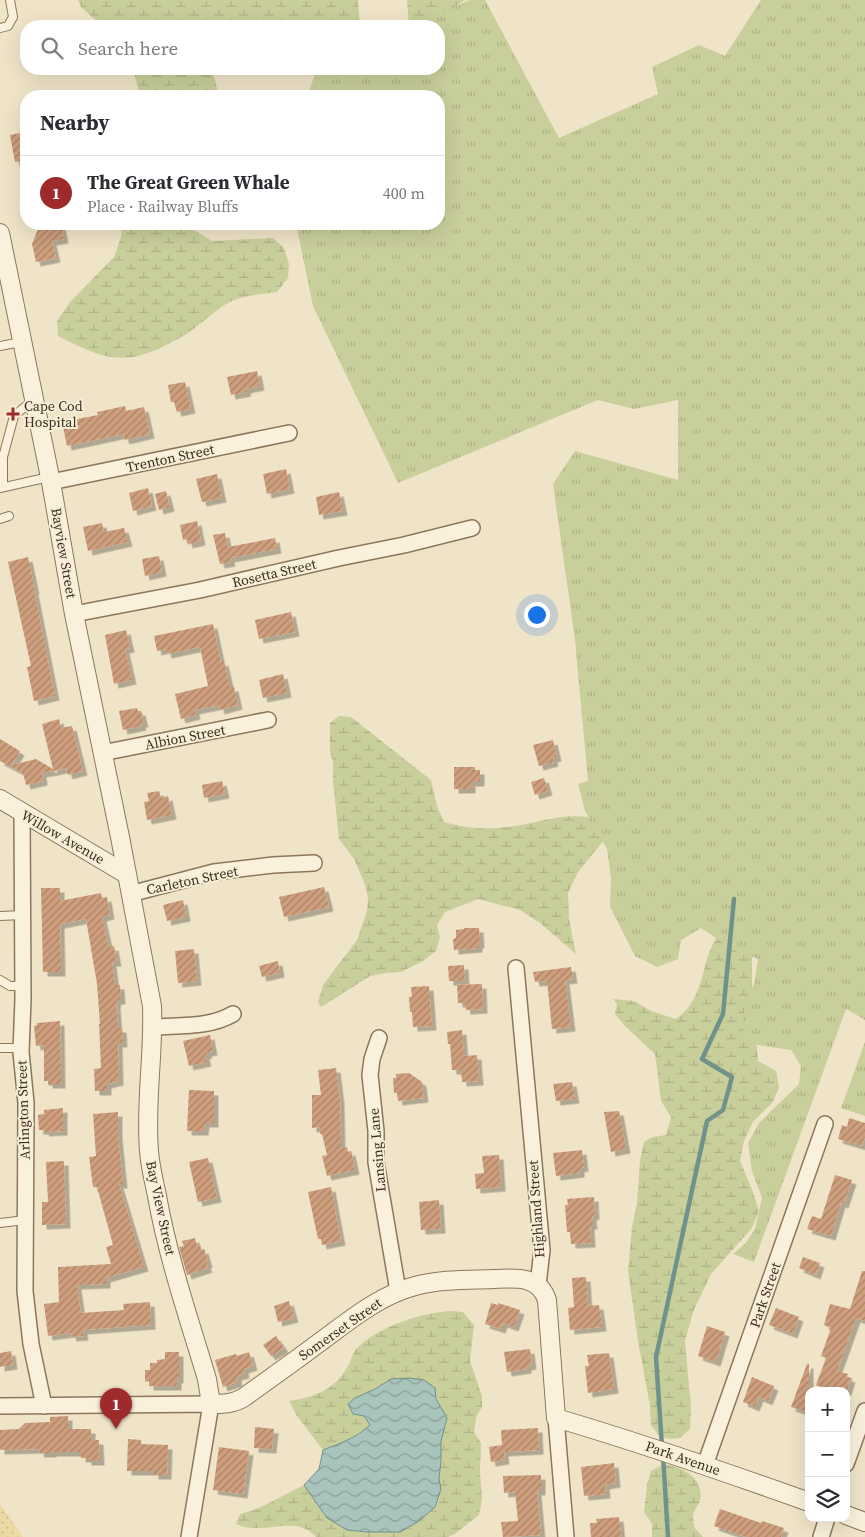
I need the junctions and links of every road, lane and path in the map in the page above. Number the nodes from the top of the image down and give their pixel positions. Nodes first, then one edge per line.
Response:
1 (10, 0) edge
2 (0, 28) edge
3 (0, 233) edge
4 (21, 342) junction
5 (0, 346) edge
6 (33, 400) junction
7 (289, 433) dead end
8 (50, 479) junction
9 (2, 488) edge
10 (9, 516) dead end
11 (0, 518) edge
12 (472, 528) dead end
13 (74, 614) junction
14 (268, 720) dead end
15 (102, 753) junction
16 (0, 800) edge
17 (22, 813) junction
18 (314, 863) dead end
19 (126, 874) junction
20 (130, 894) junction
21 (23, 915) junction
22 (0, 916) edge
23 (516, 968) dead end
24 (0, 980) edge
25 (23, 986) junction
26 (232, 1014) dead end
27 (152, 1027) junction
28 (379, 1038) dead end
29 (0, 1048) edge
30 (21, 1048) junction
31 (825, 1124) dead end
32 (25, 1220) junction
33 (0, 1223) edge
34 (538, 1285) junction
35 (398, 1291) junction
36 (211, 1404) junction
37 (0, 1406) edge
38 (44, 1406) junction
39 (865, 1411) edge
40 (556, 1418) junction
41 (850, 1453) edge
42 (705, 1465) junction
43 (805, 1501) edge
44 (850, 1516) edge
45 (826, 1522) edge
46 (865, 1522) edge
47 (188, 1537) edge
48 (566, 1537) edge
49 (821, 1537) edge

1 - 2 lane
3 - 4 street, Bayview Street
4 - 5 lane
4 - 6 street, Bayview Street
6 - 8 street, Bayview Street
6 - 9 lane
7 - 8 street, Trenton Street
8 - 9 lane
8 - 13 street, Bayview Street
10 - 11 lane
12 - 13 street, Rosetta Street
13 - 15 street, Bayview Street
14 - 15 street, Albion Street
15 - 19 street, Bayview Street
16 - 17 street, Willow Avenue
17 - 19 street, Willow Avenue
17 - 21 street, Arlington Street
18 - 20 street, Carleton Street
19 - 20 street, Bay View Street
20 - 27 street, Bay View Street
21 - 22 lane
21 - 25 street, Arlington Street
23 - 34 street, Highland Street
24 - 25 lane
25 - 30 street, Arlington Street
26 - 27 street
27 - 36 street, Bay View Street
28 - 35 street, Lansing Lane
29 - 30 lane
30 - 32 street, Arlington Street
31 - 42 street, Park Street
32 - 33 lane
32 - 38 street, Arlington Street
34 - 35 street, Somerset Street
34 - 40 street, Highland Street
35 - 36 street, Somerset Street
36 - 38 street
36 - 47 street, Bay View Street
37 - 38 street
39 - 41 street
40 - 42 street, Park Avenue
40 - 48 street, Highland Street
42 - 43 street, Park Avenue
44 - 46 street
45 - 49 street

